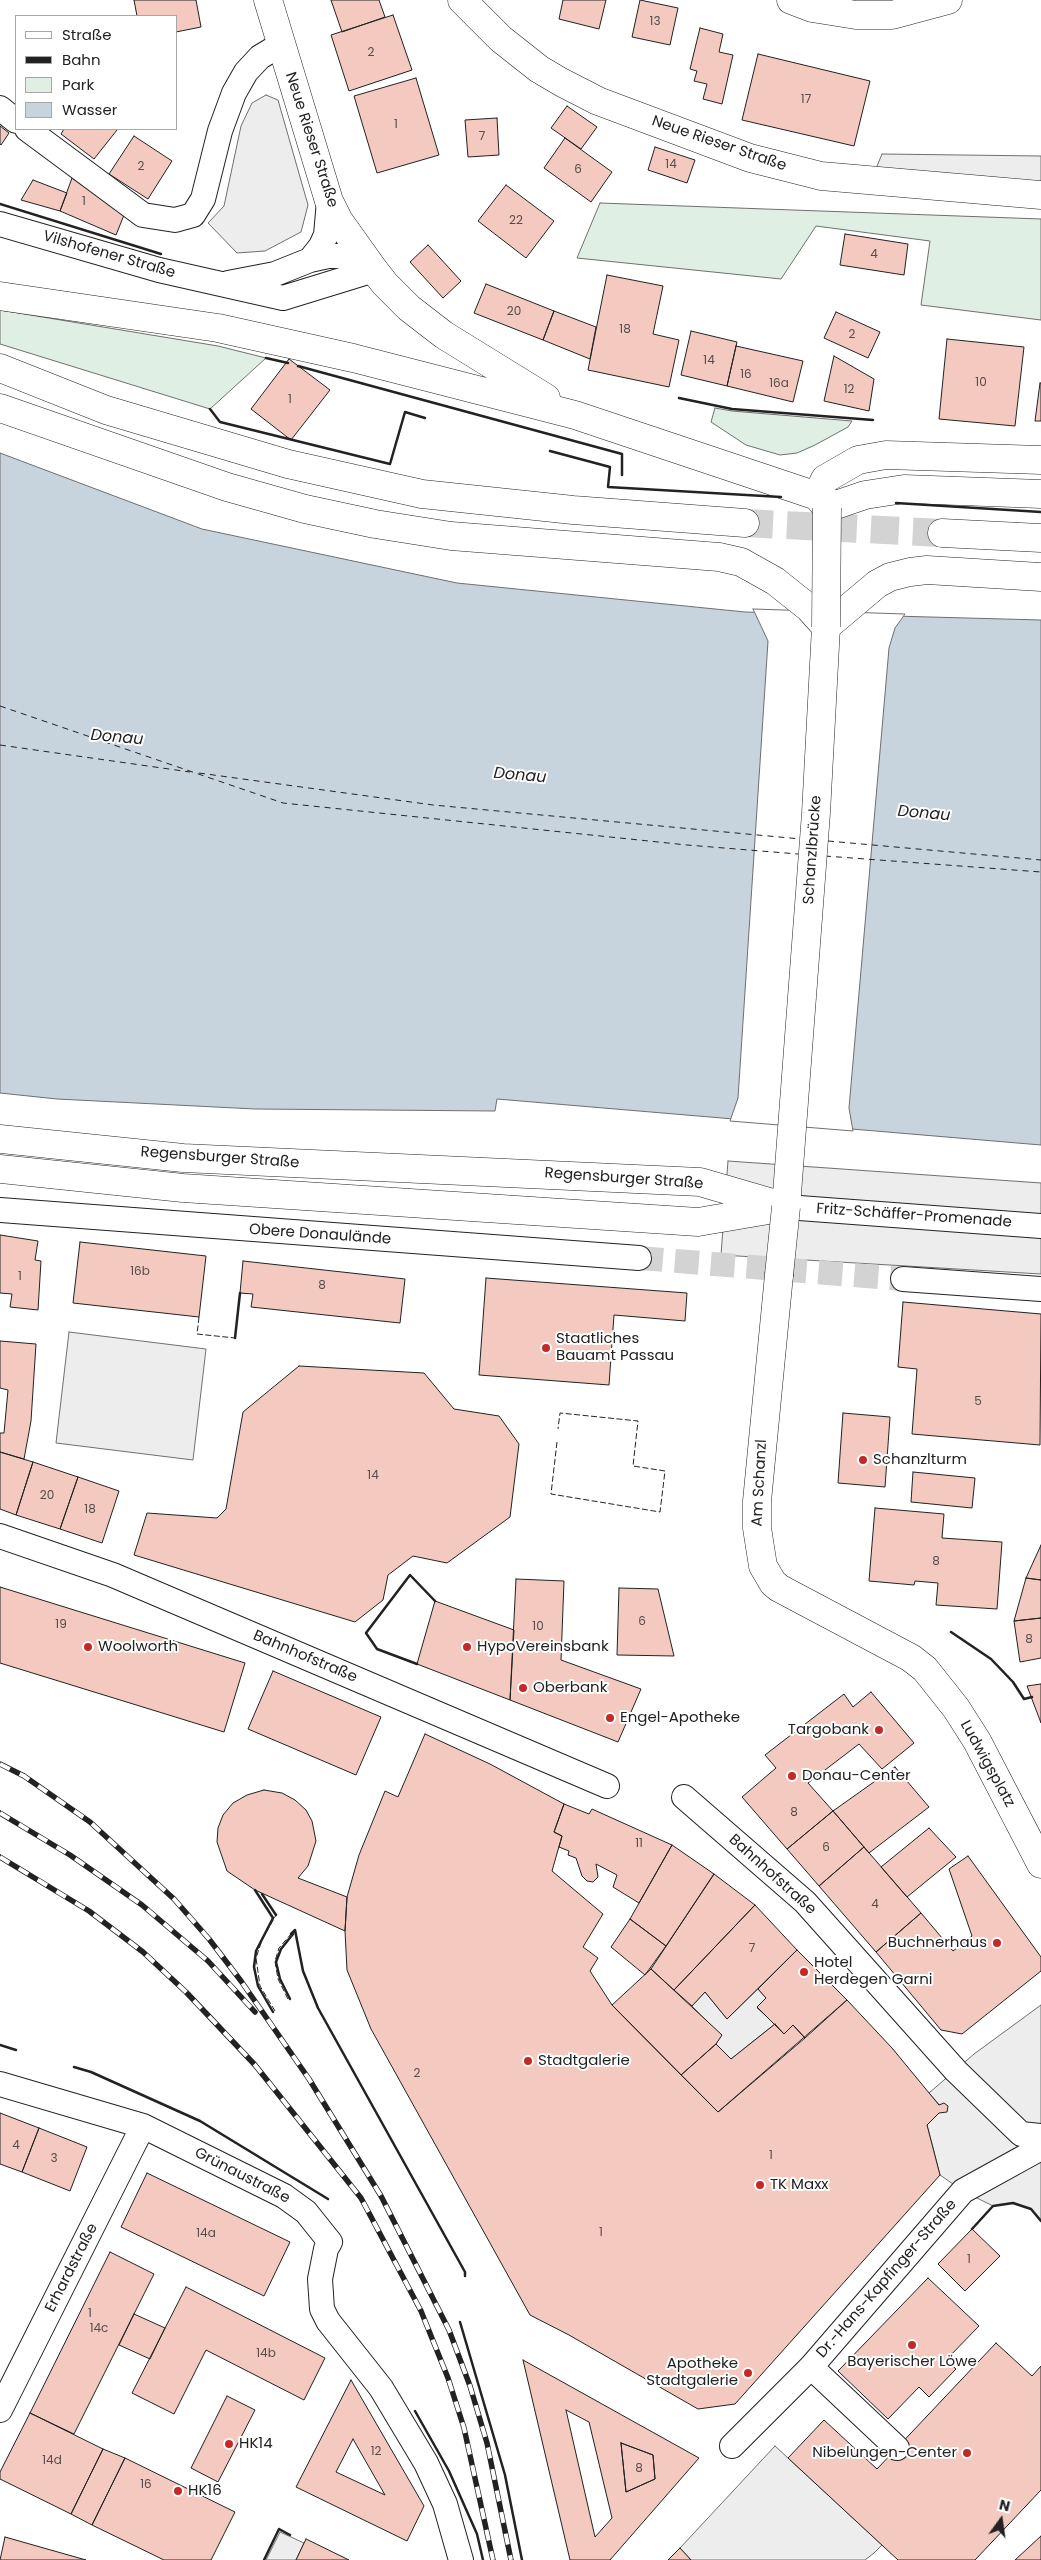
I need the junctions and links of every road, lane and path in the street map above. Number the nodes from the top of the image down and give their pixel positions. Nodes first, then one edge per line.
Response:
1 (268, 0) edge
2 (462, 0) edge
3 (791, 0) edge
4 (948, 0) edge
5 (280, 45) junction
6 (0, 108) edge
7 (15, 119) edge
8 (28, 130) edge
9 (1041, 194) edge
10 (329, 201) junction
11 (0, 224) edge
12 (310, 260) junction
13 (374, 270) junction
14 (217, 285) junction
15 (0, 296) edge
16 (0, 368) edge
17 (0, 408) edge
18 (575, 416) junction
19 (1041, 460) edge
20 (1041, 494) edge
21 (828, 501) junction
22 (745, 523) tunnel mouth
23 (942, 533) tunnel mouth
24 (1041, 538) edge
25 (1041, 577) edge
26 (826, 627) junction
27 (0, 1139) edge
28 (0, 1169) edge
29 (786, 1207) junction
30 (0, 1210) edge
31 (1041, 1226) edge
32 (640, 1258) tunnel mouth
33 (903, 1278) tunnel mouth
34 (1041, 1289) edge
35 (0, 1536) edge
36 (924, 1669) joint
37 (607, 1786) dead end
38 (684, 1797) dead end
39 (1041, 1864) edge
40 (0, 2084) edge
41 (143, 2126) junction
42 (1041, 2136) edge
43 (1041, 2148) edge
44 (811, 2368) junction
45 (0, 2410) edge
46 (732, 2446) dead end
47 (897, 2448) dead end
48 (462, 2560) edge

1 - 5 main road, Neue Rieser Straße
2 - 9 main road, Neue Rieser Straße
3 - 4 main road
5 - 8 street
5 - 10 main road, Neue Rieser Straße
6 - 7 street
10 - 12 street
10 - 13 main road, Neue Rieser Straße
11 - 14 street, Vilshofener Straße
12 - 13 street, Vilshofener Straße
12 - 14 street, Vilshofener Straße
13 - 14 street, Vilshofener Straße
13 - 18 main road, Neue Rieser Straße
15 - 18 main road
16 - 22 main road
17 - 26 main road
18 - 21 main road
19 - 21 main road
20 - 21 main road
21 - 26 main road, Schanzlbrücke, bridge
23 - 24 main road
25 - 26 main road
26 - 29 main road, Schanzlbrücke
27 - 29 main road, Regensburger Straße
28 - 29 main road, Regensburger Straße
29 - 31 street, Fritz-Schäffer-Promenade
29 - 36 main road, Am Schanzl, bridge
30 - 32 street, Obere Donaulände
33 - 34 street
35 - 37 street, Bahnhofstraße
36 - 39 main road, Ludwigsplatz
38 - 42 street, Bahnhofstraße
40 - 41 street, Grünaustraße
41 - 45 street, Erhardstraße
41 - 48 street, Grünaustraße
43 - 44 street, Dr.-Hans-Kapfinger-Straße
44 - 46 street, Dr.-Hans-Kapfinger-Straße
44 - 47 street, Dr.-Hans-Kapfinger-Straße

